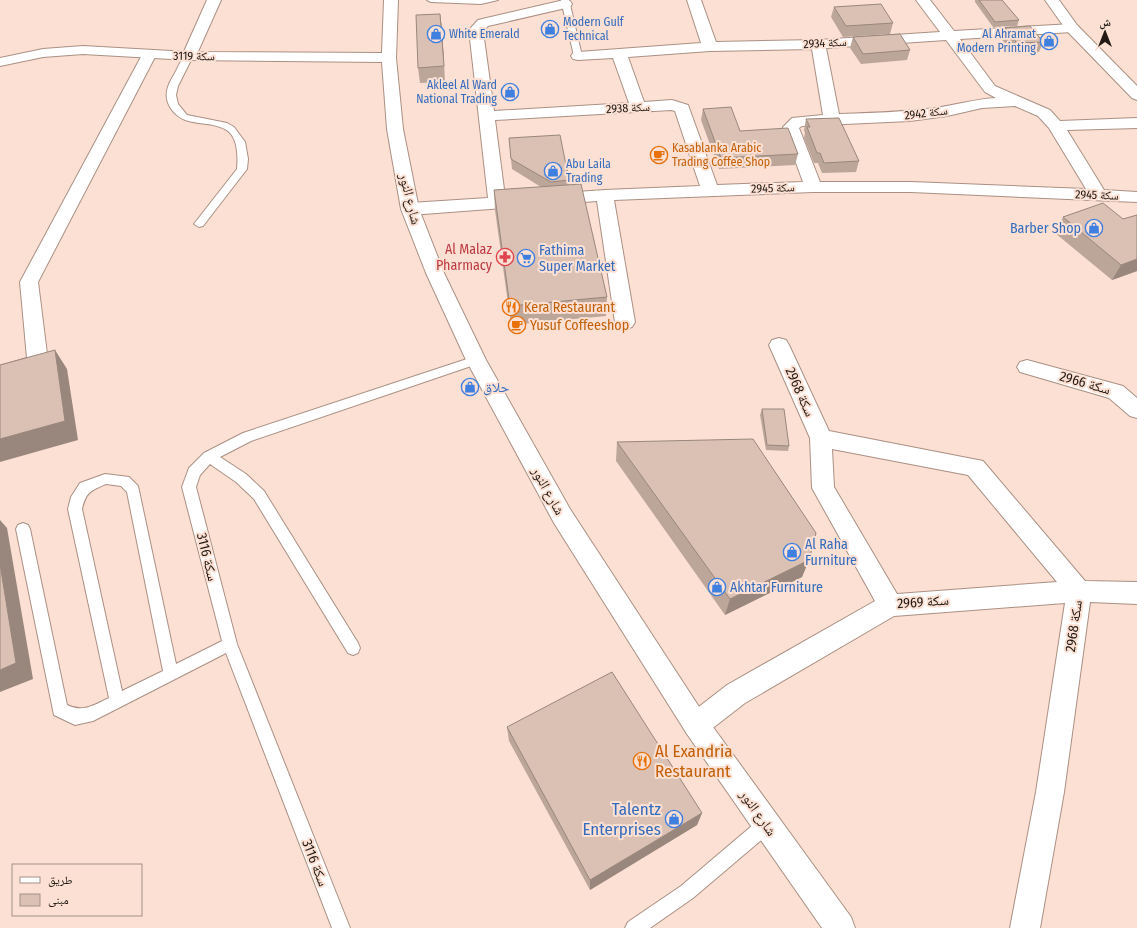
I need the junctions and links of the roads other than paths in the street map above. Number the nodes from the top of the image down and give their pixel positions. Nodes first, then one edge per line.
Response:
1 (214, 0) edge
2 (392, 0) edge
3 (431, 0) edge
4 (494, 0) edge
5 (694, 0) edge
6 (923, 0) edge
7 (1052, 0) edge
8 (565, 2) edge
9 (1072, 28) junction
10 (949, 35) junction
11 (818, 44) junction
12 (710, 47) junction
13 (619, 53) junction
14 (149, 55) junction
15 (189, 56) junction
16 (578, 56) joint
17 (389, 58) junction
18 (0, 62) edge
19 (1137, 95) edge
20 (1020, 101) junction
21 (638, 107) junction
22 (486, 116) junction
23 (832, 119) junction
24 (1137, 123) edge
25 (1056, 126) junction
26 (813, 187) junction
27 (710, 191) junction
28 (605, 195) junction
29 (1099, 196) junction
30 (1137, 197) edge
31 (496, 202) junction
32 (410, 209) junction
33 (200, 224) dead end
34 (626, 322) dead end
35 (779, 345) dead end
36 (476, 360) junction
37 (1027, 367) dead end
38 (0, 374) edge
39 (1137, 410) edge
40 (820, 438) junction
41 (209, 457) junction
42 (22, 529) dead end
43 (1079, 591) junction
44 (1137, 593) edge
45 (890, 605) junction
46 (230, 644) junction
47 (353, 648) dead end
48 (172, 674) junction
49 (117, 701) junction
50 (696, 725) junction
51 (766, 824) junction
52 (341, 928) edge
53 (634, 928) edge
54 (840, 928) edge
55 (1025, 928) edge

1 - 15 street
2 - 17 street, شارع النور
3 - 4 lane
5 - 12 street
6 - 10 street, سكة 2942
7 - 9 street
8 - 16 lane
8 - 22 street
9 - 10 street, سكة 2934
9 - 19 street
10 - 11 street, سكة 2934
10 - 20 street, سكة 2942
11 - 12 street, سكة 2934
11 - 23 street
12 - 13 street, سكة 2934
13 - 16 street, سكة 2934
13 - 21 street
14 - 15 street, سكة 3119
14 - 18 street, سكة 3119
14 - 38 street
15 - 17 street, سكة 3119
15 - 33 lane
17 - 32 street, شارع النور
20 - 23 street, سكة 2942
20 - 25 street, سكة 2942
21 - 22 street, سكة 2938
21 - 27 street, سكة 2938
22 - 31 street
23 - 26 street, سكة 2942
24 - 25 street
25 - 29 street, سكة 2942
26 - 27 street, سكة 2945
26 - 29 street, سكة 2945
27 - 28 street, سكة 2945
28 - 31 street, سكة 2945
28 - 34 street
29 - 30 street, سكة 2945
31 - 32 street, سكة 2945
32 - 36 street, شارع النور
35 - 40 street, سكة 2968
36 - 41 lane, سكة 3116
36 - 50 street, شارع النور
37 - 39 street, سكة 2966
40 - 43 street, سكة 2968
40 - 45 street, سكة 2968
41 - 46 lane, سكة 3116
41 - 47 lane
42 - 49 lane
43 - 44 street, سكة 2969
43 - 45 street, سكة 2969
43 - 55 street, سكة 2968
45 - 50 street, سكة 2969
46 - 48 lane
46 - 52 lane, سكة 3116
48 - 49 lane
48 - 49 lane
50 - 51 street, شارع النور
51 - 53 lane
51 - 54 street, شارع النور

